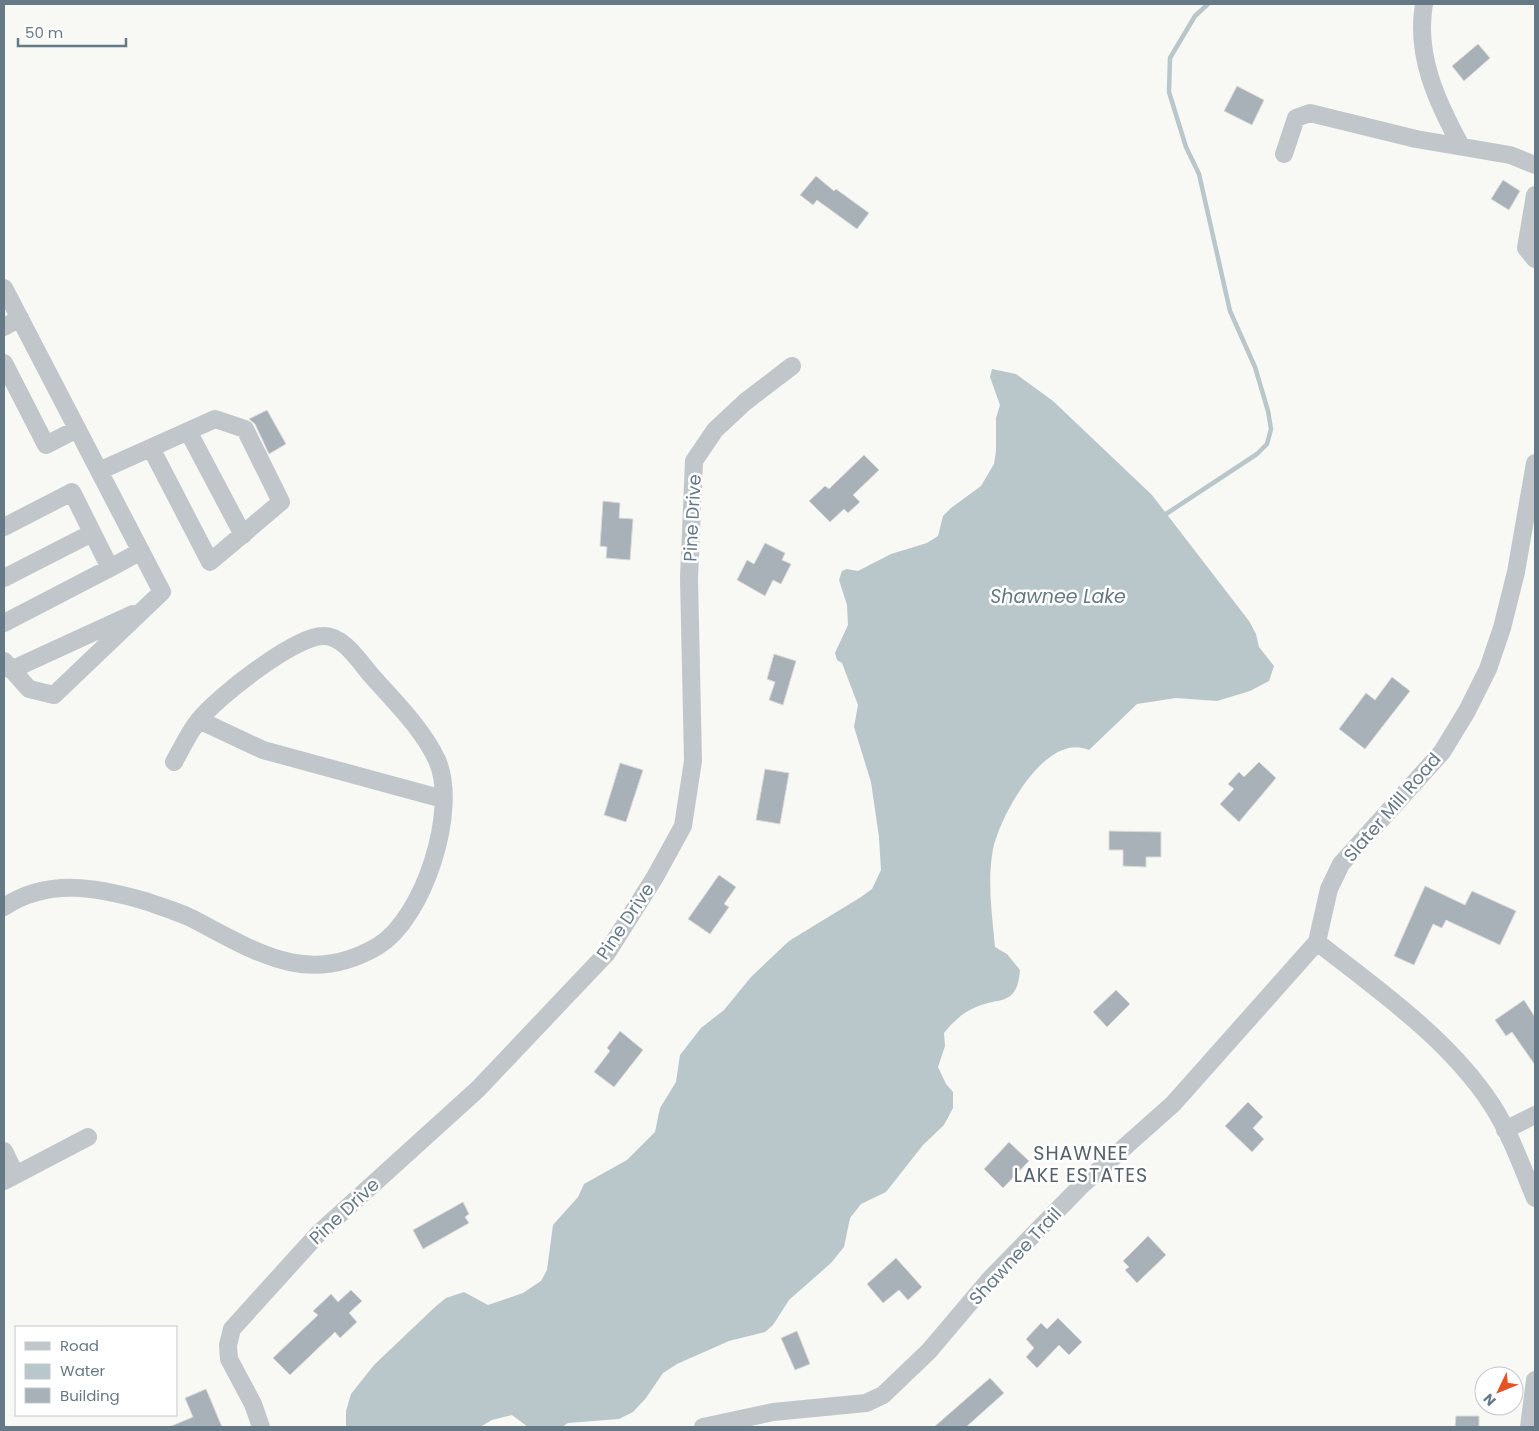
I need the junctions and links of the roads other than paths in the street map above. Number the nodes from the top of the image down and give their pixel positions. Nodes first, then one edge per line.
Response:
1 (1424, 4) edge
2 (1461, 146) junction
3 (1284, 154) dead end
4 (1535, 165) edge
5 (1535, 195) edge
6 (1535, 259) edge
7 (4, 288) edge
8 (20, 318) junction
9 (4, 327) edge
10 (4, 363) edge
11 (792, 366) dead end
12 (77, 429) junction
13 (188, 431) junction
14 (151, 448) junction
15 (1535, 463) edge
16 (99, 471) junction
17 (4, 527) edge
18 (92, 534) junction
19 (243, 535) junction
20 (141, 551) junction
21 (110, 568) junction
22 (4, 578) edge
23 (146, 608) junction
24 (4, 623) edge
25 (7, 666) edge
26 (199, 720) junction
27 (174, 762) dead end
28 (443, 800) junction
29 (4, 908) edge
30 (1317, 942) junction
31 (1535, 1115) edge
32 (1505, 1130) junction
33 (88, 1137) dead end
34 (4, 1151) edge
35 (10, 1178) edge
36 (1535, 1198) edge
37 (1535, 1380) edge
38 (261, 1427) edge
39 (703, 1427) edge
40 (1530, 1427) edge

1 - 2 street
2 - 3 street
2 - 4 street
5 - 6 street
7 - 8 street
8 - 9 street
8 - 12 street
10 - 12 street
11 - 38 street, Pine Drive
12 - 16 street
13 - 14 street
13 - 19 street
13 - 19 street
14 - 16 street
14 - 19 street
15 - 30 street, Slater Mill Road
16 - 20 street
17 - 18 street
18 - 21 street
18 - 22 street
20 - 21 street
20 - 23 street
21 - 24 street
23 - 25 street
23 - 25 street
26 - 27 street
26 - 28 street
26 - 28 street
28 - 29 street
30 - 32 street
30 - 39 street, Shawnee Trail
31 - 32 street
32 - 36 street
33 - 35 street
34 - 35 street
37 - 40 street

